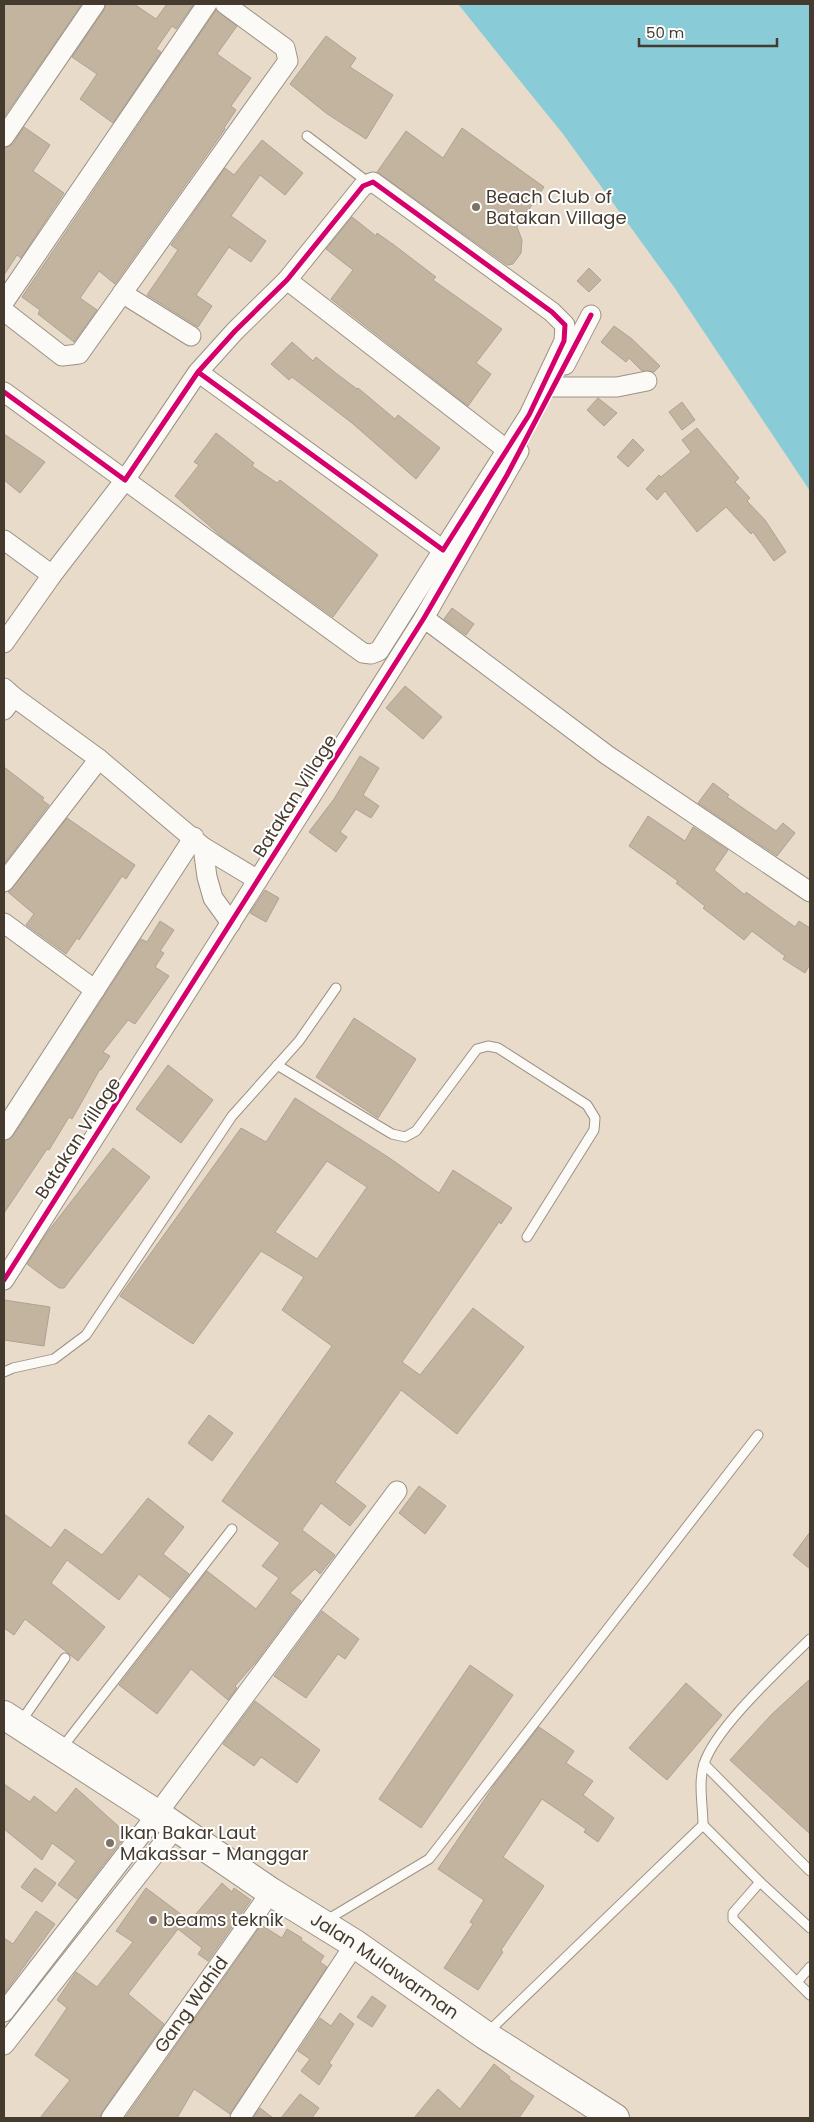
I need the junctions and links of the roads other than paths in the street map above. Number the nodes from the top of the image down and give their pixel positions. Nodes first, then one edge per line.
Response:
1 (95, 4) edge
2 (207, 4) edge
3 (225, 4) edge
4 (306, 136) dead end
5 (4, 137) edge
6 (369, 183) junction
7 (287, 280) junction
8 (122, 293) junction
9 (4, 302) edge
10 (4, 311) edge
11 (591, 315) dead end
12 (191, 336) dead end
13 (198, 372) junction
14 (647, 381) dead end
15 (560, 388) junction
16 (4, 392) edge
17 (507, 450) junction
18 (125, 480) junction
19 (4, 540) edge
20 (443, 550) junction
21 (52, 576) junction
22 (424, 618) junction
23 (4, 643) edge
24 (7, 698) edge
25 (99, 759) junction
26 (198, 842) junction
27 (258, 880) junction
28 (4, 882) edge
29 (810, 892) edge
30 (4, 923) edge
31 (231, 923) junction
32 (336, 988) dead end
33 (95, 990) junction
34 (277, 1065) junction
35 (4, 1130) edge
36 (528, 1237) dead end
37 (4, 1280) edge
38 (4, 1372) edge
39 (758, 1435) dead end
40 (397, 1491) dead end
41 (232, 1529) dead end
42 (810, 1639) edge
43 (65, 1658) dead end
44 (11, 1720) edge
45 (59, 1752) junction
46 (704, 1764) junction
47 (167, 1821) junction
48 (704, 1825) junction
49 (810, 1871) edge
50 (760, 1882) junction
51 (271, 1892) junction
52 (321, 1923) junction
53 (810, 1928) edge
54 (356, 1944) junction
55 (810, 1967) edge
56 (797, 1982) junction
57 (810, 1995) edge
58 (4, 2012) edge
59 (485, 2035) junction
60 (4, 2044) edge
61 (588, 2111) edge
62 (111, 2118) edge
63 (240, 2118) edge
64 (615, 2118) edge

1 - 5 street
2 - 9 street
3 - 8 street
4 - 6 lane
6 - 7 street
6 - 17 street
7 - 13 street
7 - 17 street
8 - 10 street
8 - 12 street
11 - 15 street, Batakan Village
13 - 18 street
13 - 20 street
14 - 15 street
15 - 22 street, Batakan Village
16 - 18 street
17 - 20 street
18 - 20 street
18 - 21 street
19 - 21 street
21 - 23 street
22 - 27 street, Batakan Village
22 - 29 street
24 - 25 street
25 - 26 street
25 - 28 street
26 - 27 street
26 - 31 street
26 - 33 street
27 - 31 street, Batakan Village
30 - 33 street
31 - 37 street, Batakan Village
32 - 34 lane
33 - 35 street
34 - 36 lane
34 - 38 lane
39 - 52 lane
40 - 47 street
41 - 45 lane
42 - 46 lane
43 - 44 lane
44 - 45 main road, Jalan Mulawarman
45 - 47 main road, Jalan Mulawarman
46 - 48 lane
46 - 49 lane
47 - 51 main road, Jalan Mulawarman
47 - 58 street
47 - 60 street
48 - 50 lane
48 - 59 lane
50 - 53 lane
50 - 56 lane
51 - 52 main road, Jalan Mulawarman
51 - 62 street, Gang Wahid
52 - 54 main road, Jalan Mulawarman
54 - 59 main road, Jalan Mulawarman
54 - 63 street
55 - 56 lane
56 - 57 lane
59 - 61 main road, Jalan Mulawarman
61 - 64 main road, Jalan Mulawarman

